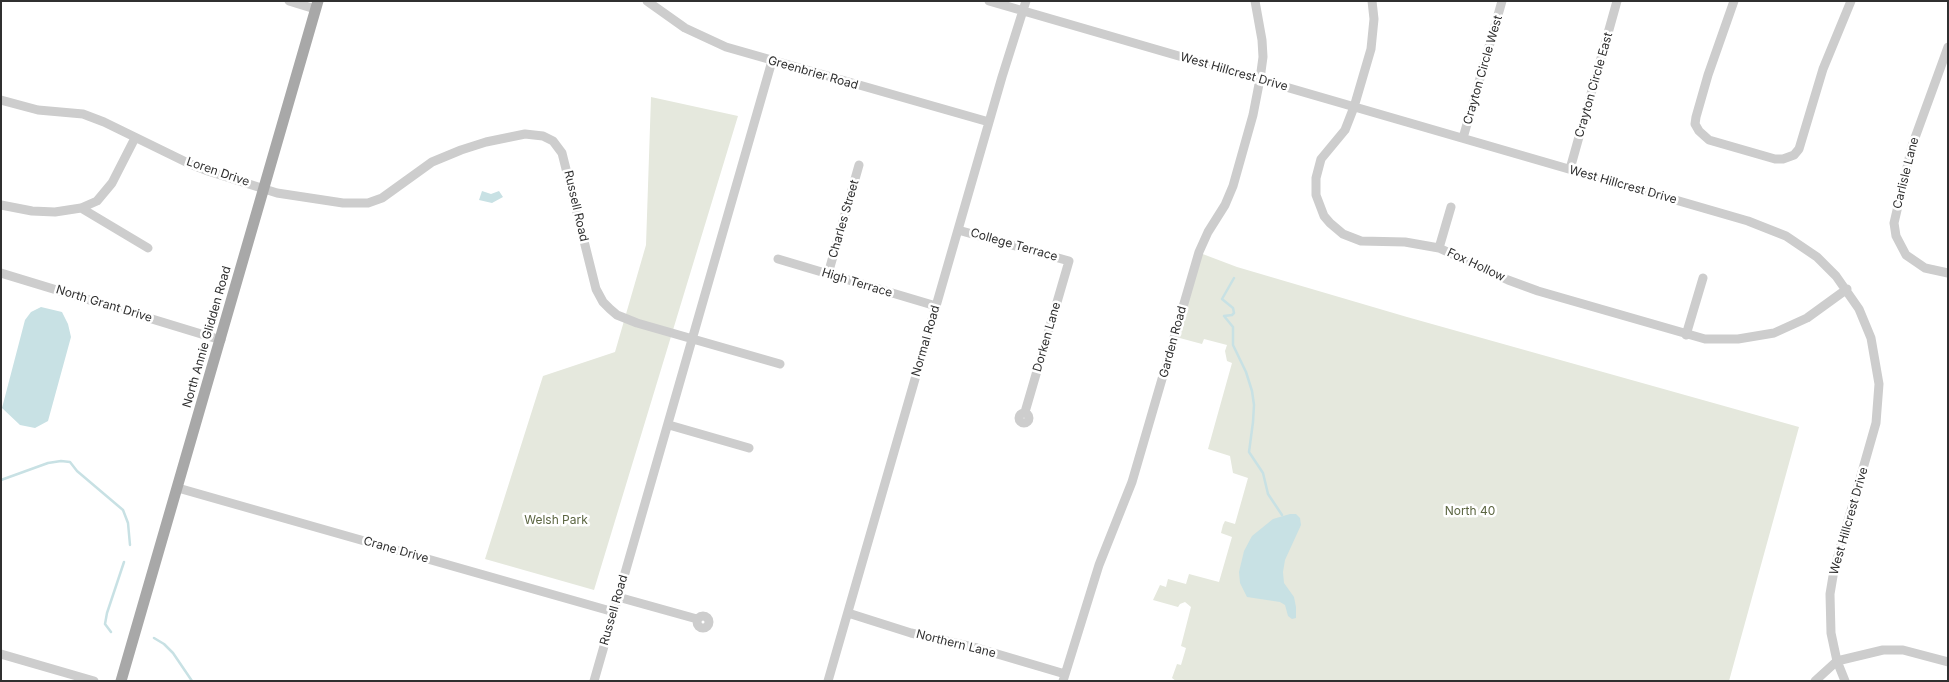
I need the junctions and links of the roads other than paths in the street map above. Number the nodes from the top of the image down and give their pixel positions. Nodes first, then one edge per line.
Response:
1 (288, 1) edge
2 (647, 1) edge
3 (989, 1) edge
4 (1026, 1) edge
5 (1255, 1) edge
6 (1372, 1) edge
7 (1502, 1) edge
8 (1617, 1) edge
9 (1734, 1) edge
10 (1851, 1) edge
11 (316, 5) edge
12 (1023, 11) junction
13 (1948, 47) edge
14 (772, 61) junction
15 (1260, 79) junction
16 (1, 100) edge
17 (1354, 107) junction
18 (989, 122) junction
19 (135, 138) junction
20 (1463, 138) junction
21 (432, 162) joint
22 (859, 165) dead end
23 (1570, 169) junction
24 (264, 190) junction
25 (1, 205) edge
26 (1451, 207) dead end
27 (81, 208) junction
28 (958, 230) junction
29 (148, 248) dead end
30 (1439, 248) junction
31 (778, 259) dead end
32 (1069, 261) joint
33 (1, 273) edge
34 (1948, 273) edge
35 (828, 274) junction
36 (1703, 278) dead end
37 (1847, 289) junction
38 (936, 306) junction
39 (1686, 335) junction
40 (692, 338) junction
41 (221, 340) junction
42 (780, 364) dead end
43 (1025, 412) dead end
44 (669, 425) junction
45 (749, 448) dead end
46 (178, 488) junction
47 (618, 597) junction
48 (614, 612) junction
49 (848, 613) junction
50 (697, 620) dead end
51 (1, 654) edge
52 (1837, 661) junction
53 (1948, 662) edge
54 (1064, 677) edge
55 (94, 681) edge
56 (122, 681) edge
57 (594, 681) edge
58 (828, 681) edge
59 (1815, 681) edge
60 (1845, 681) edge

1 - 11 street
2 - 14 street, Greenbrier Road
3 - 12 street, West Hillcrest Drive
4 - 12 street, Normal Road
5 - 15 street, Garden Road
6 - 17 street, Fox Hollow
7 - 20 street, Crayton Circle West
8 - 23 street, Crayton Circle East
9 - 10 street
11 - 24 main road, North Annie Glidden Road
12 - 15 street, West Hillcrest Drive
12 - 18 street, Normal Road
13 - 34 street, Carlisle Lane
14 - 18 street, Greenbrier Road
14 - 40 street, Russell Road
15 - 17 street, West Hillcrest Drive
15 - 54 street, Garden Road
16 - 19 street, Loren Drive
17 - 20 street, West Hillcrest Drive
17 - 30 street, Fox Hollow
18 - 28 street, Normal Road
19 - 24 street, Loren Drive
19 - 27 street
20 - 23 street, West Hillcrest Drive
21 - 24 street, Loren Drive
21 - 40 street, Russell Road
22 - 35 street, Charles Street
23 - 37 street, West Hillcrest Drive
24 - 41 main road, North Annie Glidden Road
25 - 27 street
26 - 30 street
27 - 29 street
28 - 32 street, College Terrace
28 - 38 street, Normal Road
30 - 39 street, Fox Hollow
31 - 35 street, High Terrace
32 - 43 street, Dorken Lane
33 - 41 street, North Grant Drive
35 - 38 street, High Terrace
36 - 39 street
37 - 39 street, Fox Hollow
37 - 52 street, West Hillcrest Drive
38 - 49 street, Normal Road
40 - 42 street
40 - 44 street, Russell Road
41 - 46 main road, North Annie Glidden Road
44 - 45 street
44 - 47 street, Russell Road
46 - 48 street, Crane Drive
46 - 56 main road, North Annie Glidden Road
47 - 48 street, Russell Road
47 - 50 street
48 - 57 street, Russell Road
49 - 54 street, Northern Lane
49 - 58 street, Normal Road
51 - 55 street
52 - 53 street
52 - 59 street
52 - 60 street, West Hillcrest Drive

